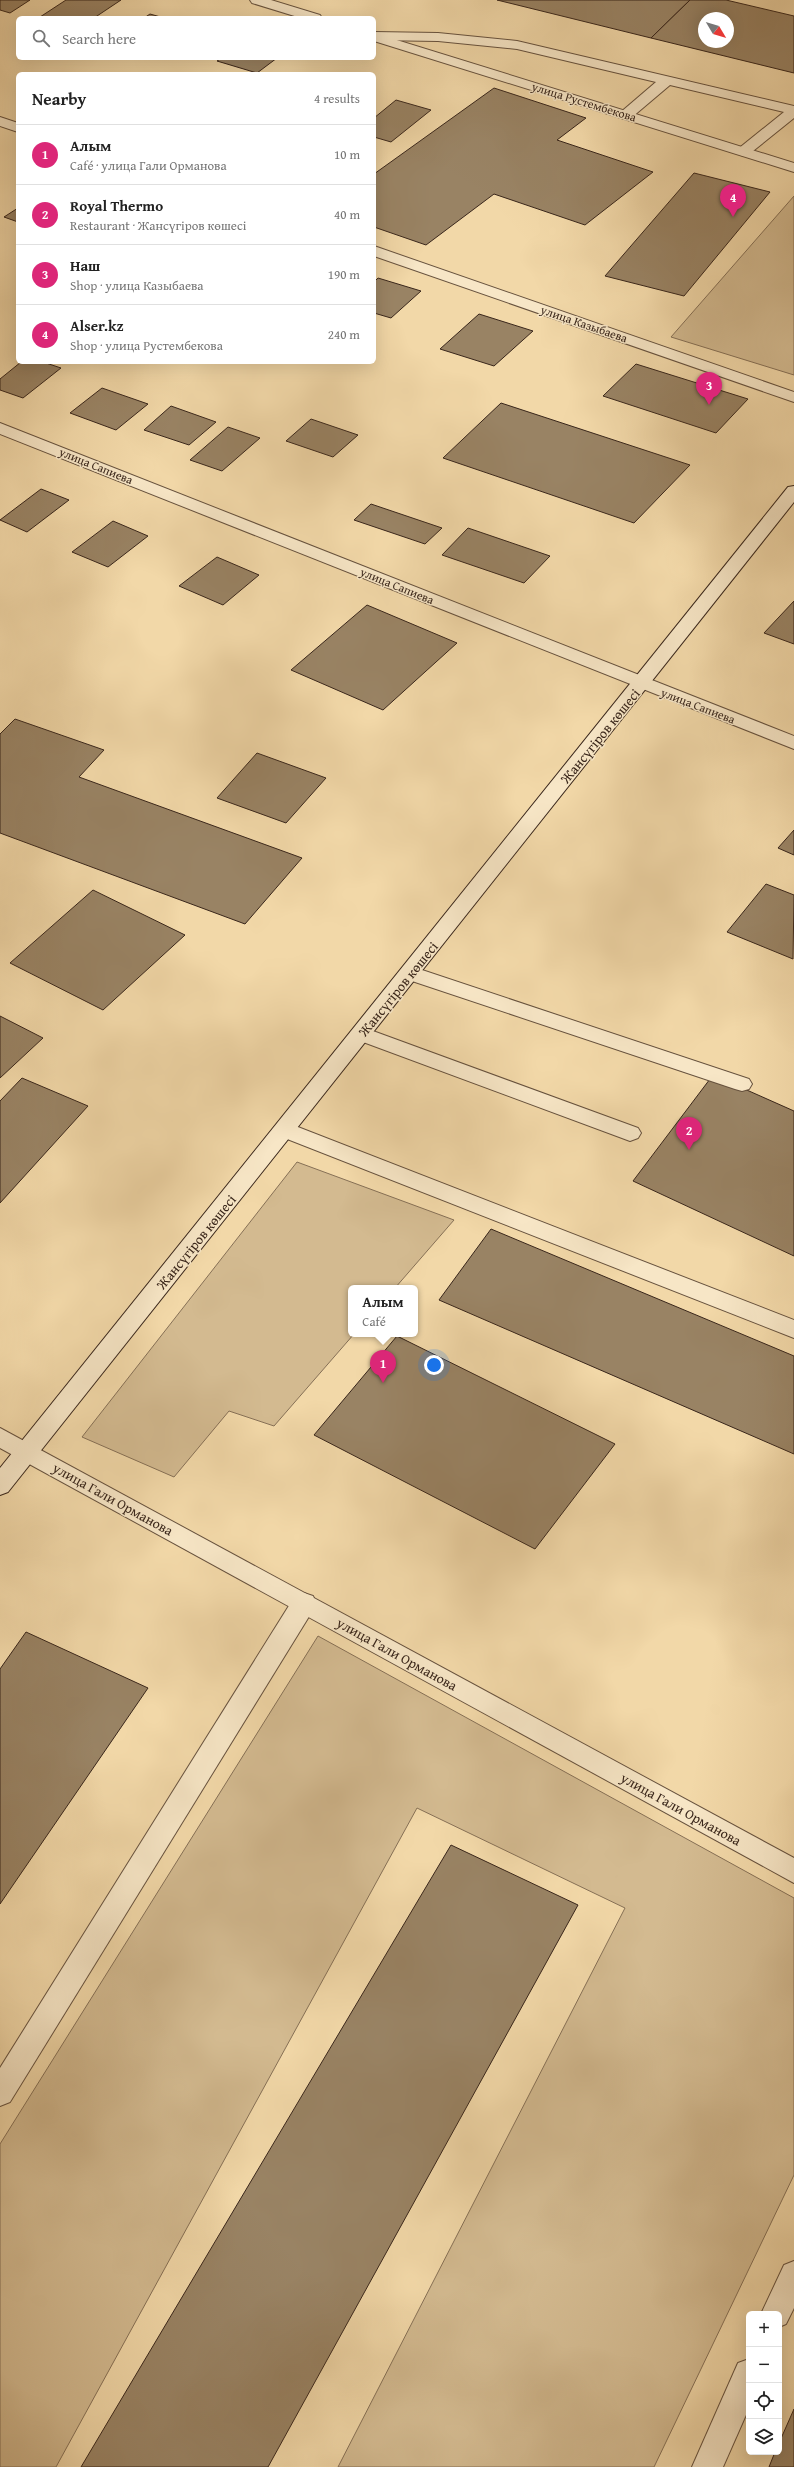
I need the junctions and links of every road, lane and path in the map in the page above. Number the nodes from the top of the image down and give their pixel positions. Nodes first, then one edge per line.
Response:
1 (257, 0) edge
2 (308, 16) edge
3 (376, 36) edge
4 (376, 37) edge
5 (666, 80) junction
6 (794, 111) edge
7 (626, 115) junction
8 (0, 121) edge
9 (16, 127) edge
10 (743, 152) junction
11 (794, 168) edge
12 (376, 252) edge
13 (794, 397) edge
14 (0, 428) edge
15 (794, 491) edge
16 (642, 684) junction
17 (794, 743) edge
18 (410, 973) junction
19 (362, 1034) junction
20 (742, 1084) dead end
21 (285, 1130) junction
22 (630, 1133) dead end
23 (794, 1329) edge
24 (0, 1437) edge
25 (27, 1452) junction
26 (0, 1485) edge
27 (304, 1603) junction
28 (794, 1871) edge
29 (0, 2093) edge
30 (794, 2276) edge
31 (777, 2311) edge
32 (746, 2380) edge
33 (706, 2467) edge

1 - 2 street
3 - 5 street
4 - 7 street, улица Рустембекова
5 - 6 street
5 - 7 street
6 - 10 street
7 - 10 street, улица Рустембекова
8 - 9 street
10 - 11 street, улица Рустембекова
12 - 13 street, улица Казыбаева
14 - 16 street, улица Сапиева
15 - 16 street, Жансүгіров көшесі
16 - 17 street, улица Сапиева
16 - 18 street, Жансүгіров көшесі
18 - 19 street, Жансүгіров көшесі
18 - 20 street
19 - 21 street, Жансүгіров көшесі
19 - 22 street
21 - 23 street
21 - 25 street, Жансүгіров көшесі
24 - 25 street, улица Гали Орманова
25 - 26 street, Жансүгіров көшесі
25 - 27 street, улица Гали Орманова
27 - 28 street, улица Гали Орманова
27 - 29 street
30 - 31 street
32 - 33 street

